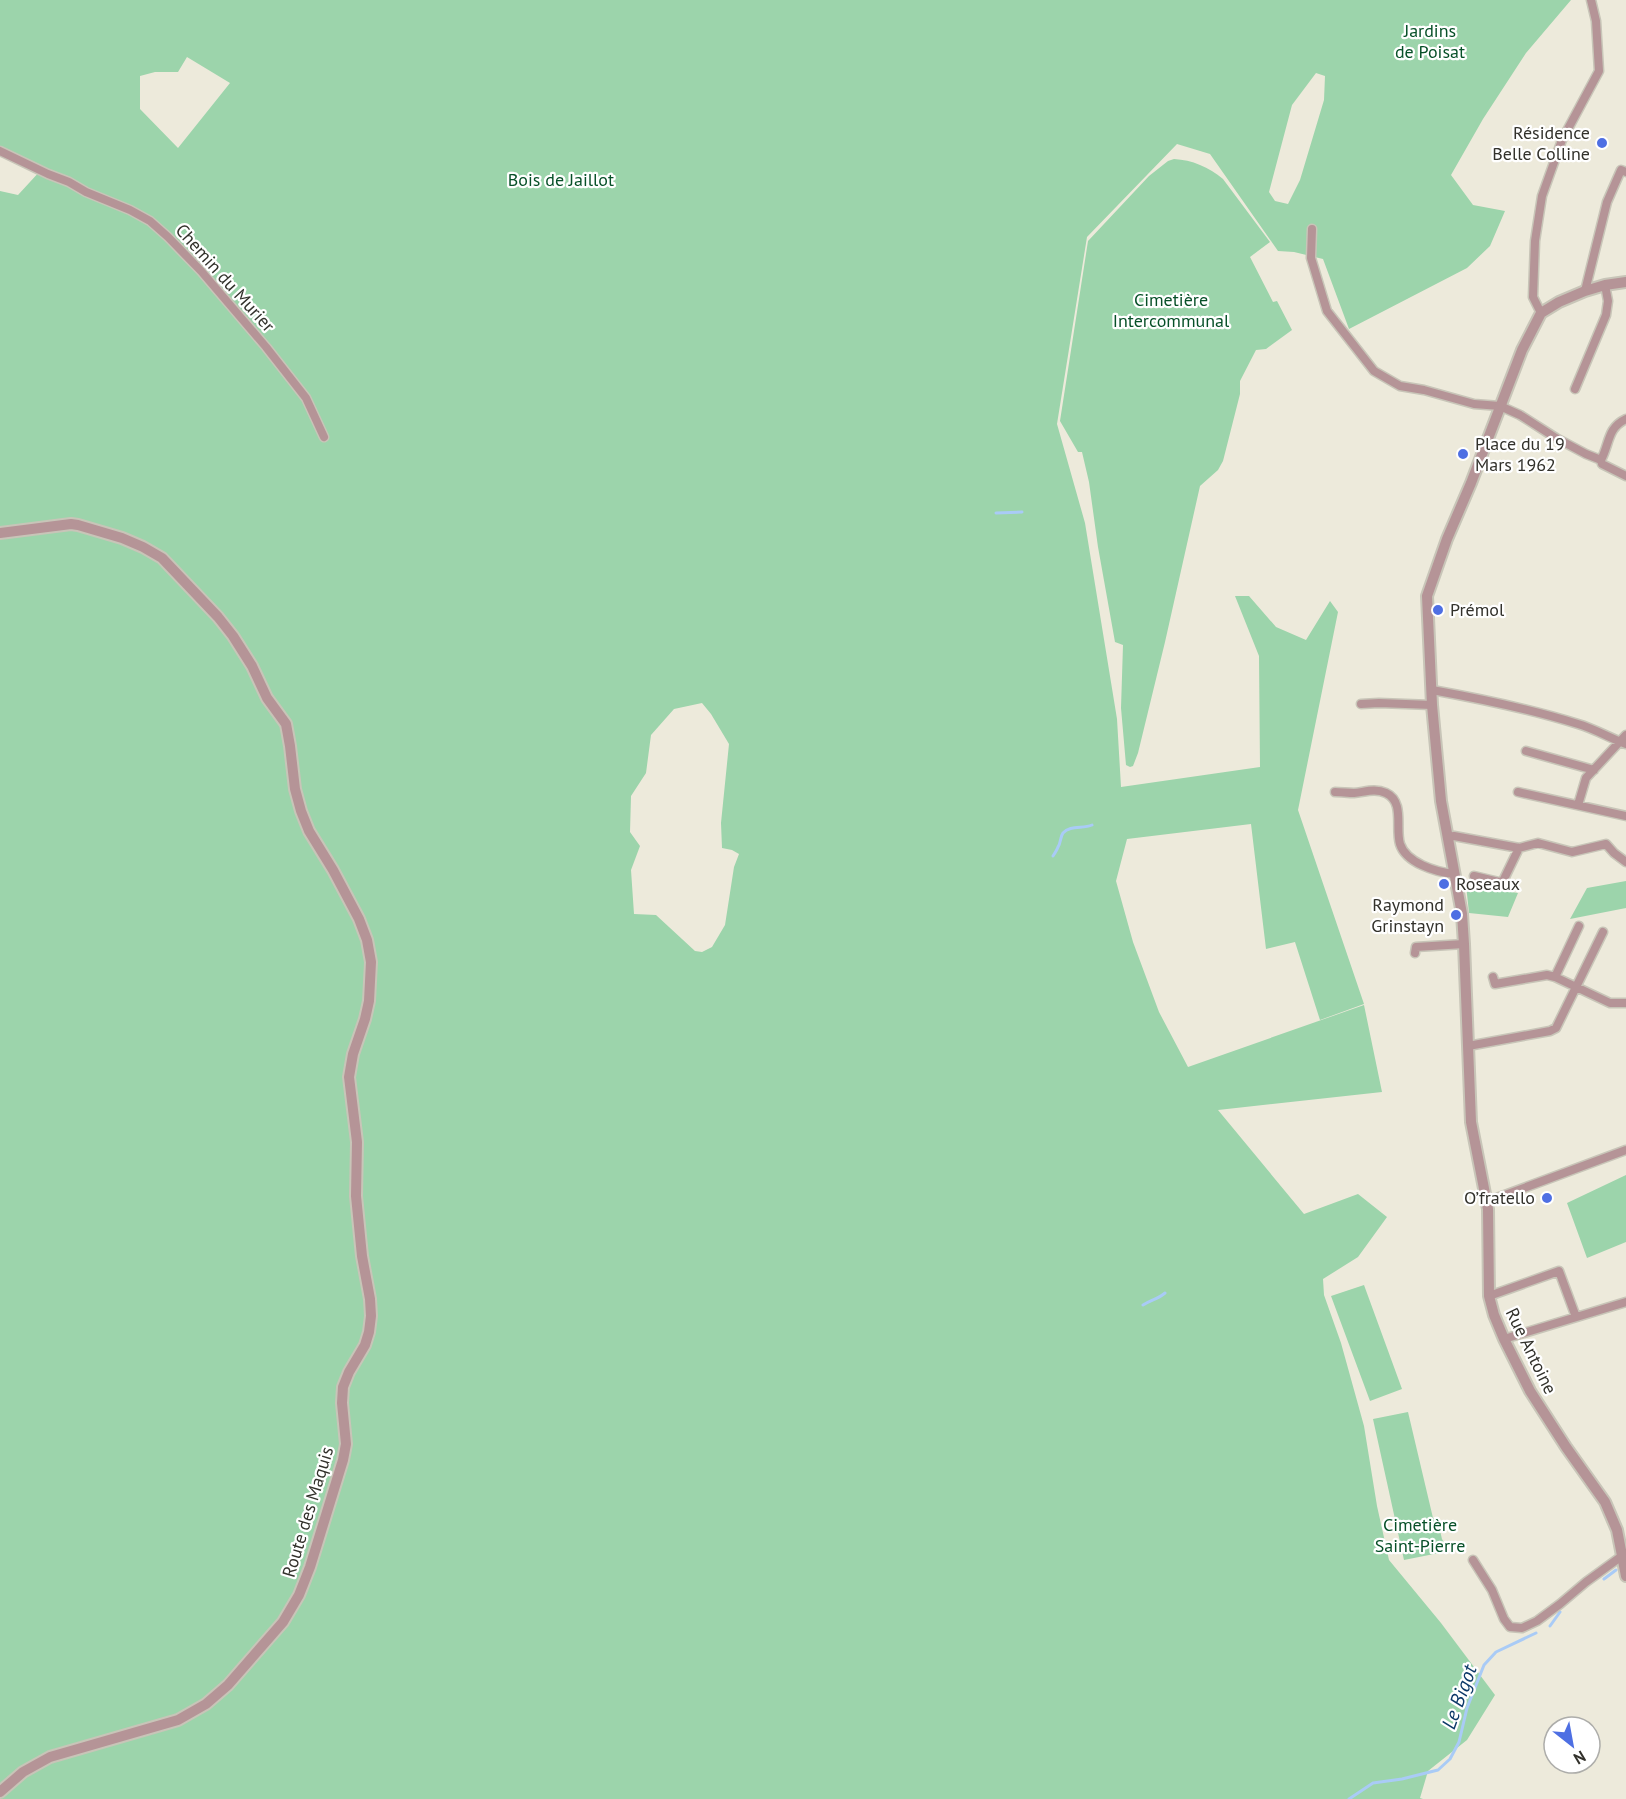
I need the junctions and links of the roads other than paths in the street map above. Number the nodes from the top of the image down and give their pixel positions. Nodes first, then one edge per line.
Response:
1 (1591, 0) edge
2 (0, 151) edge
3 (1626, 172) edge
4 (1312, 229) dead end
5 (1626, 282) edge
6 (1605, 285) junction
7 (1584, 291) junction
8 (1541, 313) junction
9 (1575, 389) dead end
10 (1500, 406) junction
11 (1626, 419) edge
12 (324, 437) dead end
13 (1601, 460) junction
14 (1626, 476) edge
15 (0, 533) edge
16 (1432, 690) junction
17 (1361, 704) dead end
18 (1432, 705) junction
19 (1624, 740) edge
20 (1526, 751) dead end
21 (1594, 770) junction
22 (1335, 792) dead end
23 (1518, 792) dead end
24 (1578, 805) junction
25 (1626, 816) edge
26 (1448, 837) junction
27 (1519, 848) junction
28 (1626, 862) edge
29 (1454, 874) junction
30 (1474, 876) dead end
31 (1579, 926) dead end
32 (1603, 932) dead end
33 (1464, 944) junction
34 (1415, 953) dead end
35 (1555, 977) junction
36 (1493, 978) dead end
37 (1576, 988) junction
38 (1626, 1003) edge
39 (1468, 1046) junction
40 (1626, 1150) edge
41 (1485, 1202) junction
42 (1489, 1296) junction
43 (1626, 1302) edge
44 (1576, 1317) junction
45 (1504, 1339) junction
46 (1624, 1554) edge
47 (1473, 1560) dead end
48 (1626, 1576) edge
49 (0, 1792) edge

1 - 8 street
2 - 12 street, Chemin du Murier
3 - 7 street
4 - 10 street
5 - 6 street
6 - 7 street
6 - 9 street
7 - 8 street
8 - 10 street, Rue Antoine
10 - 13 street
10 - 16 street, Rue Antoine
11 - 13 street
13 - 14 street
15 - 49 street, Route des Maquis
16 - 18 street, Rue Antoine
16 - 19 street
17 - 18 street
18 - 26 street, Rue Antoine
19 - 21 street
20 - 21 street
21 - 24 street
22 - 29 street
23 - 24 street
24 - 25 street
26 - 27 street
26 - 29 street, Rue Antoine
27 - 28 street
27 - 30 street
29 - 33 street, Rue Antoine
31 - 35 street
32 - 37 street
33 - 34 street
33 - 39 street, Rue Antoine
35 - 36 street
35 - 37 street
37 - 38 street
37 - 39 street
39 - 41 street, Rue Antoine
40 - 41 street
41 - 42 street, Rue Antoine
42 - 44 street
42 - 45 street, Rue Antoine
43 - 44 street
44 - 45 street
45 - 46 street, Rue Antoine
46 - 47 street
46 - 48 street, Rue Antoine

